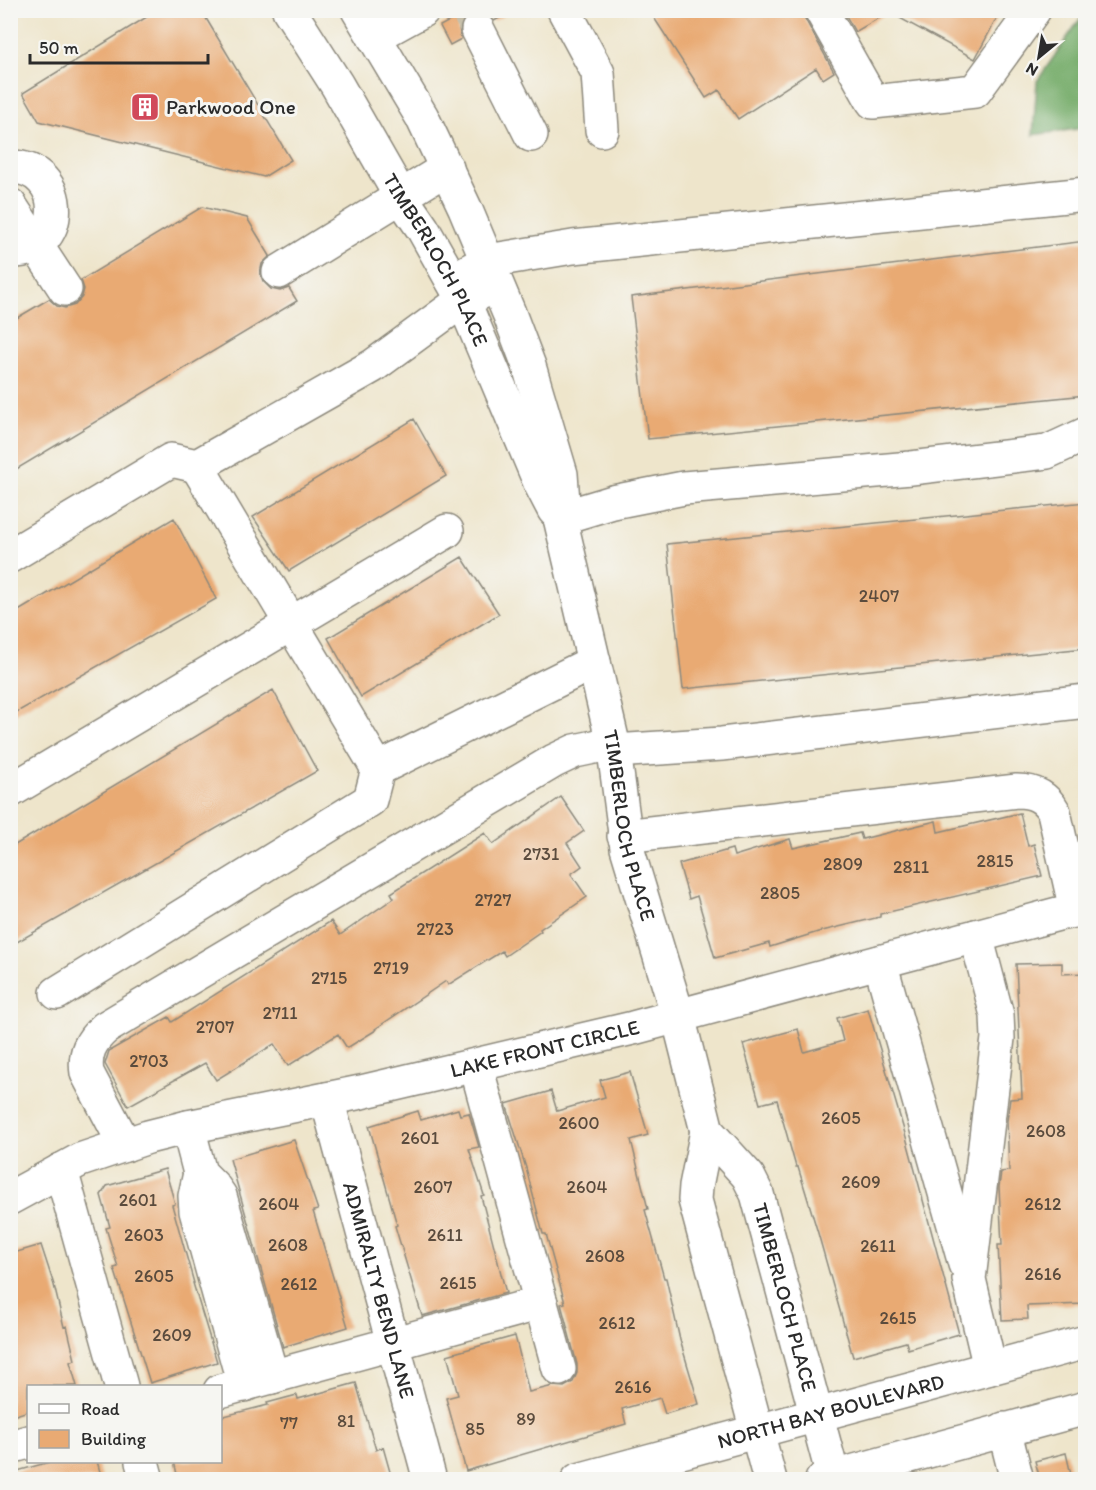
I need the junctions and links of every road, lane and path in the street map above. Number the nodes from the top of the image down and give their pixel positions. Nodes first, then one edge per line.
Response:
1 (289, 10) edge
2 (423, 10) edge
3 (564, 10) edge
4 (820, 10) edge
5 (1034, 10) edge
6 (366, 24) edge
7 (478, 30) tunnel mouth
8 (602, 130) dead end
9 (531, 135) dead end
10 (10, 167) edge
11 (447, 168) junction
12 (1086, 194) edge
13 (401, 197) junction
14 (10, 206) edge
15 (23, 248) edge
16 (279, 272) dead end
17 (492, 273) junction
18 (65, 289) dead end
19 (458, 290) junction
20 (1086, 434) edge
21 (197, 466) junction
22 (560, 518) junction
23 (447, 531) dead end
24 (10, 556) edge
25 (290, 624) junction
26 (594, 662) junction
27 (1086, 701) edge
28 (614, 747) junction
29 (378, 769) junction
30 (10, 791) edge
31 (624, 836) junction
32 (1081, 909) edge
33 (976, 936) junction
34 (880, 962) junction
35 (57, 993) dead end
36 (678, 1016) junction
37 (476, 1066) junction
38 (327, 1099) junction
39 (188, 1127) junction
40 (707, 1131) junction
41 (125, 1145) junction
42 (61, 1170) junction
43 (10, 1198) edge
44 (969, 1279) junction
45 (541, 1303) junction
46 (1086, 1342) edge
47 (394, 1344) junction
48 (990, 1368) junction
49 (559, 1369) dead end
50 (245, 1384) edge
51 (121, 1385) edge
52 (1086, 1408) edge
53 (816, 1415) junction
54 (1004, 1429) junction
55 (757, 1431) junction
56 (27, 1442) edge
57 (10, 1447) edge
58 (143, 1463) edge
59 (830, 1478) edge
60 (147, 1479) edge
61 (430, 1479) edge
62 (578, 1479) edge
63 (770, 1479) edge
64 (1017, 1479) edge

1 - 13 street, TIMBERLOCH PLACE
2 - 6 street
3 - 8 street
4 - 5 street
6 - 11 street, TIMBERLOCH PLACE
7 - 9 street
10 - 15 street
11 - 13 street
11 - 17 street, TIMBERLOCH PLACE
12 - 17 street
13 - 16 street
13 - 19 street, TIMBERLOCH PLACE
14 - 15 street
15 - 18 street
17 - 19 street
17 - 22 street, TIMBERLOCH PLACE
19 - 21 street
19 - 22 street, TIMBERLOCH PLACE
20 - 22 street
21 - 24 street
21 - 25 street
22 - 26 street, TIMBERLOCH PLACE
23 - 25 street
25 - 29 street
25 - 30 street
26 - 28 street, TIMBERLOCH PLACE
26 - 29 street
27 - 28 street
28 - 31 street, TIMBERLOCH PLACE
28 - 41 street
29 - 35 street
31 - 32 street
31 - 36 street, TIMBERLOCH PLACE
32 - 33 street, LAKE FRONT CIRCLE
33 - 34 street, LAKE FRONT CIRCLE
33 - 44 street
34 - 36 street, LAKE FRONT CIRCLE
34 - 44 street
36 - 37 street, LAKE FRONT CIRCLE
36 - 40 street, TIMBERLOCH PLACE
37 - 38 street, LAKE FRONT CIRCLE
37 - 45 street
38 - 39 street, LAKE FRONT CIRCLE
38 - 47 street, ADMIRALTY BEND LANE
39 - 41 street, LAKE FRONT CIRCLE
39 - 50 street
40 - 53 street, TIMBERLOCH PLACE
40 - 55 street, TIMBERLOCH PLACE
41 - 42 street, LAKE FRONT CIRCLE
42 - 43 street, LAKE FRONT CIRCLE
42 - 51 street
44 - 48 street
45 - 47 street
45 - 49 street
46 - 48 street, NORTH BAY BOULEVARD
47 - 50 street
47 - 61 street, ADMIRALTY BEND LANE
48 - 53 street, NORTH BAY BOULEVARD
52 - 54 street
53 - 55 street, NORTH BAY BOULEVARD
53 - 59 street, TIMBERLOCH PLACE
54 - 59 street
54 - 64 street
55 - 62 street, NORTH BAY BOULEVARD
55 - 63 street, TIMBERLOCH PLACE
56 - 57 street
58 - 60 street

